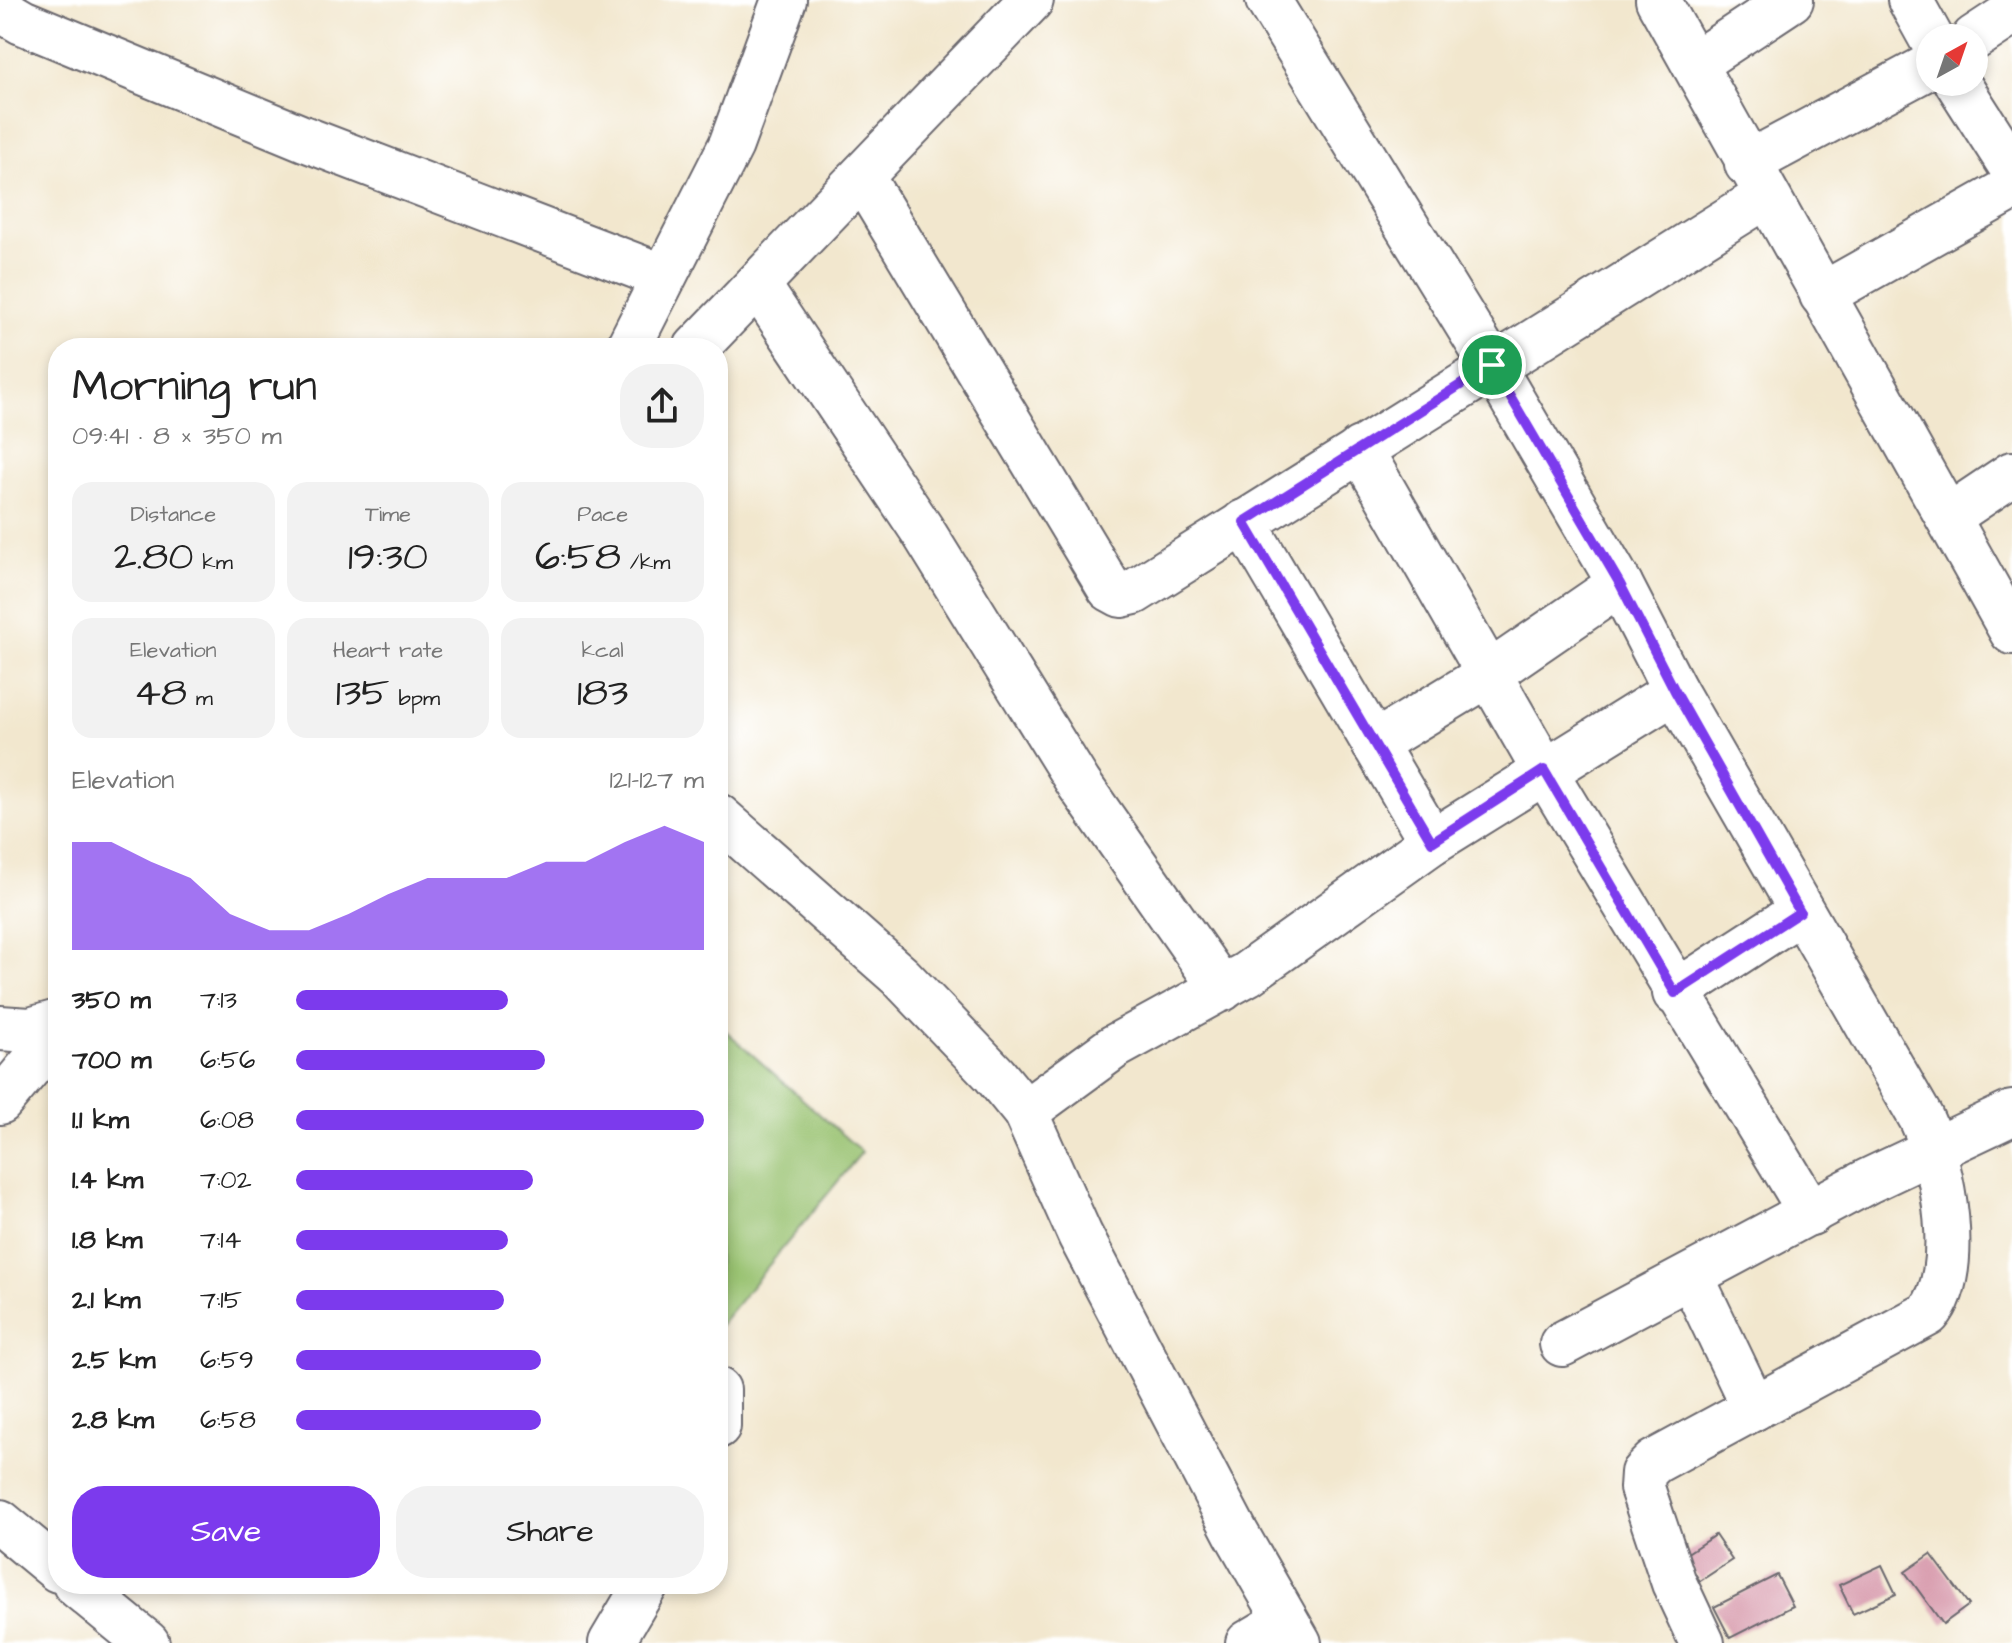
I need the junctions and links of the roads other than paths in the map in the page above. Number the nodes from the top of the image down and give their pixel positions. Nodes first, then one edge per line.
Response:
1 (784, 0) edge
2 (1031, 0) edge
3 (1268, 0) edge
4 (1658, 0) edge
5 (1791, 0) edge
6 (1910, 0) edge
7 (0, 9) edge
8 (2012, 13) edge
9 (1923, 24) edge
10 (1988, 29) edge
11 (1694, 64) junction
12 (1916, 75) edge
13 (1966, 96) edge
14 (2012, 168) edge
15 (862, 177) junction
16 (1757, 180) junction
17 (2012, 188) edge
18 (662, 276) junction
19 (758, 285) junction
20 (1822, 295) junction
21 (633, 338) edge
22 (706, 338) edge
23 (1492, 365) junction
24 (1360, 449) junction
25 (2012, 474) edge
26 (1948, 517) junction
27 (1244, 522) junction
28 (1620, 584) junction
29 (2012, 632) edge
30 (1489, 674) junction
31 (1675, 691) junction
32 (1374, 744) junction
33 (1544, 770) junction
34 (728, 825) edge
35 (1432, 842) junction
36 (1800, 912) junction
37 (1222, 989) junction
38 (1675, 993) junction
39 (48, 1025) edge
40 (0, 1028) edge
41 (48, 1045) edge
42 (0, 1102) edge
43 (1025, 1112) junction
44 (2012, 1113) edge
45 (1936, 1149) junction
46 (1811, 1213) junction
47 (1691, 1276) junction
48 (1562, 1344) dead end
49 (1754, 1408) junction
50 (0, 1522) edge
51 (48, 1562) edge
52 (87, 1594) edge
53 (640, 1594) edge
54 (1292, 1632) edge
55 (147, 1643) edge
56 (611, 1643) edge
57 (1248, 1643) edge
58 (1702, 1643) edge

1 - 18 street
2 - 15 street
3 - 23 street
4 - 11 street
5 - 11 street
6 - 9 street
7 - 18 street
8 - 10 street
11 - 16 street
12 - 16 street
13 - 14 street
15 - 19 street
15 - 27 street
16 - 20 street
16 - 23 street
17 - 20 street
18 - 21 street
19 - 22 street
19 - 37 street
20 - 26 street
23 - 24 street
23 - 28 street
24 - 27 street
24 - 30 street
25 - 26 street
26 - 29 street
27 - 32 street
28 - 30 street
28 - 31 street
30 - 32 street
30 - 33 street
31 - 33 street
31 - 36 street
32 - 35 street
33 - 35 street
33 - 38 street
34 - 43 street
35 - 37 street
36 - 38 street
36 - 45 street
37 - 43 street
38 - 46 street
39 - 40 street
41 - 42 street
43 - 54 street
44 - 45 street
45 - 46 street
45 - 49 street
46 - 47 street
47 - 48 street
47 - 49 street
49 - 58 street
50 - 51 street
52 - 55 street
53 - 56 street
54 - 57 street

